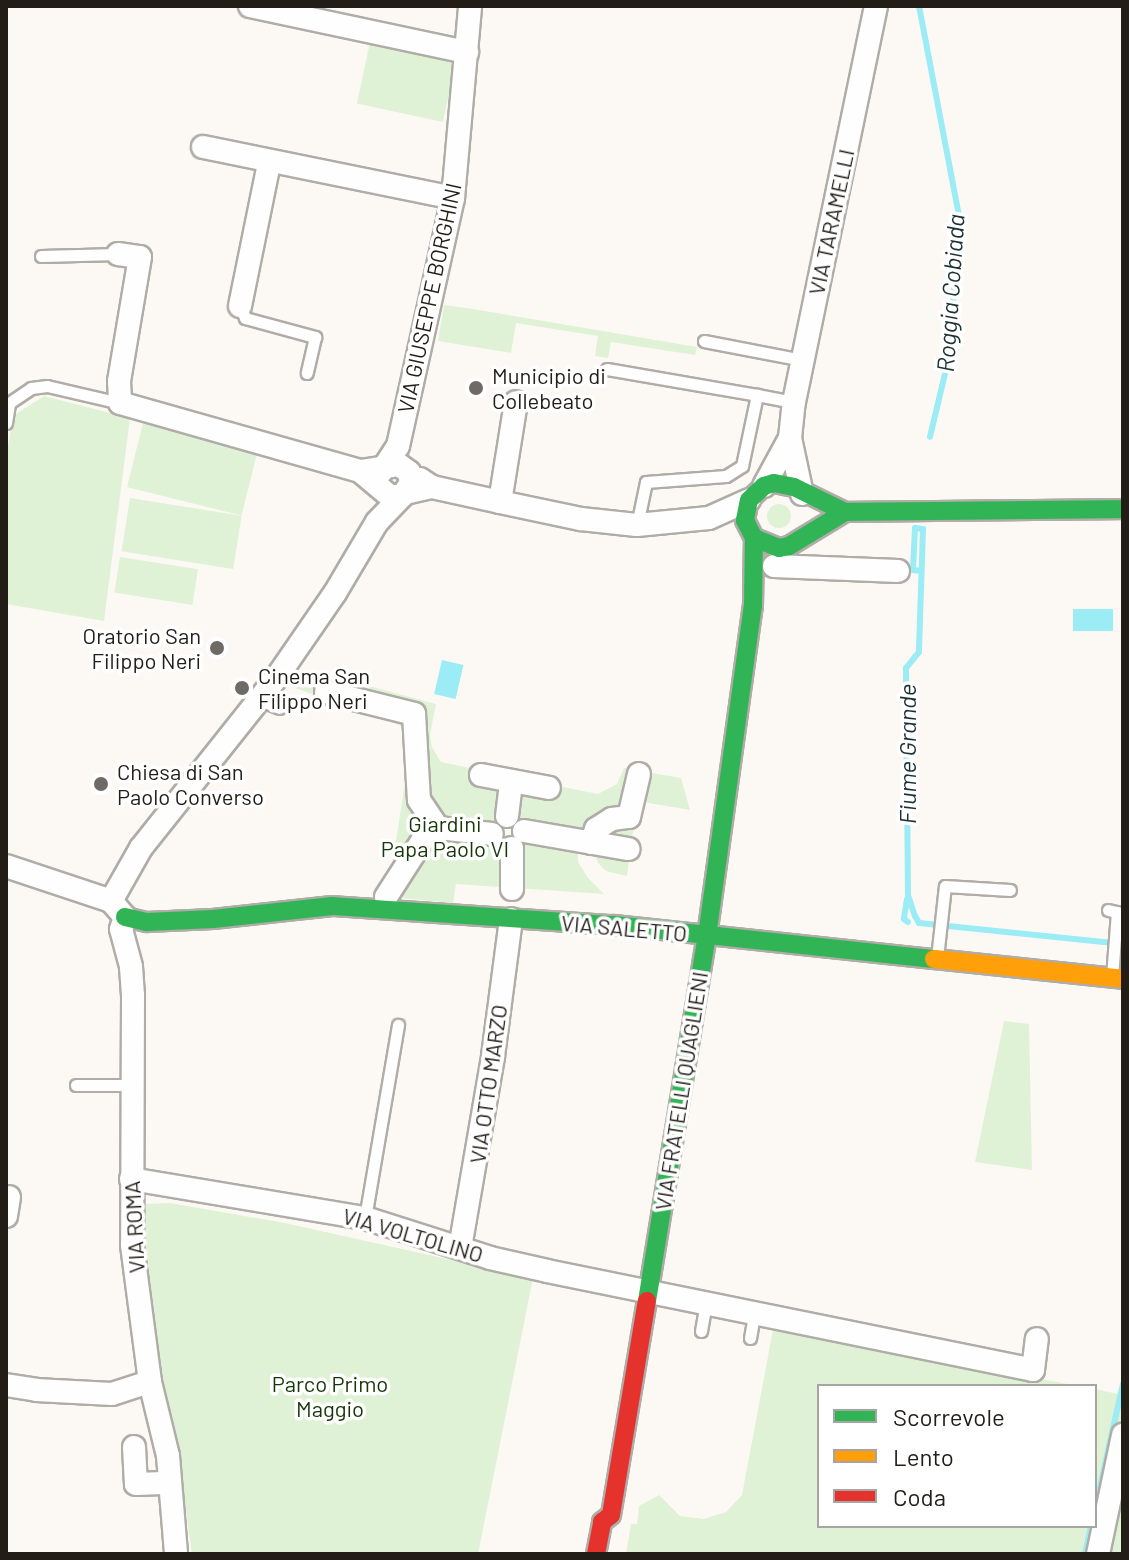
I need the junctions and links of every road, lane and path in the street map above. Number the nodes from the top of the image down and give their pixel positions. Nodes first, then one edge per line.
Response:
1 (250, 6) edge
2 (470, 6) edge
3 (876, 6) edge
4 (467, 52) junction
5 (203, 147) dead end
6 (269, 163) junction
7 (453, 198) junction
8 (118, 254) joint
9 (41, 256) dead end
10 (240, 306) joint
11 (704, 341) dead end
12 (803, 360) junction
13 (607, 369) dead end
14 (307, 373) dead end
15 (757, 395) junction
16 (516, 402) dead end
17 (794, 402) junction
18 (120, 403) junction
19 (6, 423) edge
20 (790, 438) junction
21 (398, 446) junction
22 (383, 476) junction
23 (407, 483) junction
24 (756, 493) junction
25 (802, 494) junction
26 (500, 502) junction
27 (1123, 509) edge
28 (845, 512) junction
29 (709, 518) junction
30 (377, 522) junction
31 (637, 525) junction
32 (805, 533) junction
33 (754, 538) junction
34 (789, 546) junction
35 (774, 566) junction
36 (898, 571) dead end
37 (753, 606) junction
38 (326, 692) dead end
39 (257, 699) junction
40 (279, 708) dead end
41 (639, 774) dead end
42 (481, 775) dead end
43 (511, 781) junction
44 (549, 788) dead end
45 (507, 816) dead end
46 (438, 828) junction
47 (492, 834) dead end
48 (591, 843) junction
49 (628, 849) dead end
50 (6, 866) edge
51 (512, 889) dead end
52 (1010, 890) dead end
53 (387, 900) junction
54 (118, 909) junction
55 (1108, 910) dead end
56 (511, 919) junction
57 (707, 936) junction
58 (937, 958) junction
59 (1118, 978) edge
60 (398, 1025) dead end
61 (76, 1085) dead end
62 (132, 1085) junction
63 (131, 1179) junction
64 (365, 1218) junction
65 (460, 1248) junction
66 (648, 1291) junction
67 (706, 1302) junction
68 (755, 1311) junction
69 (701, 1331) dead end
70 (750, 1338) dead end
71 (1037, 1339) dead end
72 (150, 1382) junction
73 (6, 1385) edge
74 (1123, 1435) edge
75 (134, 1447) dead end
76 (170, 1483) junction
77 (611, 1515) junction
78 (176, 1554) edge
79 (596, 1554) edge
80 (611, 1554) edge
81 (1098, 1554) edge

1 - 4 street
2 - 4 street, VIA GIUSEPPE BORGHINI
3 - 12 street, VIA TARAMELLI
4 - 7 street, VIA GIUSEPPE BORGHINI
5 - 6 street
6 - 7 street
6 - 10 street
7 - 21 street, VIA GIUSEPPE BORGHINI
8 - 9 lane
8 - 18 street
10 - 14 lane
11 - 12 lane
12 - 17 street, VIA TARAMELLI
13 - 15 lane
15 - 17 lane
15 - 31 lane
16 - 26 street
17 - 20 street, VIA TARAMELLI
18 - 19 lane
18 - 22 street
20 - 24 street, VIA TARAMELLI
20 - 25 street, VIA TARAMELLI
21 - 22 street, VIA GIUSEPPE BORGHINI
21 - 23 street
22 - 23 street
22 - 23 street
22 - 30 street, VIA GIUSEPPE BORGHINI
23 - 26 street
23 - 30 street, VIA GIUSEPPE BORGHINI
24 - 25 street
24 - 29 street
24 - 33 street
25 - 28 street
25 - 32 street
26 - 31 street
27 - 28 street
28 - 32 street
29 - 31 street
29 - 33 street
30 - 39 street, VIA GIUSEPPE BORGHINI
32 - 34 street
33 - 34 street
33 - 37 street, VIA FRATELLI QUAGLIENI
34 - 35 street, VIA FRATELLI QUAGLIENI
35 - 36 street
35 - 37 street, VIA FRATELLI QUAGLIENI
37 - 57 street, VIA FRATELLI QUAGLIENI
38 - 46 street
39 - 40 lane
39 - 54 street, VIA GIUSEPPE BORGHINI
41 - 48 street
42 - 43 street
43 - 44 street
43 - 45 street
46 - 47 street
46 - 53 street
48 - 49 street
48 - 51 street
50 - 54 street
52 - 58 lane
53 - 54 street, VIA SALETTO
53 - 56 street, VIA SALETTO
54 - 62 street, VIA ROMA
55 - 59 lane
56 - 57 street, VIA SALETTO
56 - 65 street, VIA OTTO MARZO
57 - 58 street, VIA SALETTO
57 - 66 street, VIA FRATELLI QUAGLIENI
58 - 59 street, VIA SALETTO
60 - 64 lane
61 - 62 lane
62 - 63 street, VIA ROMA
63 - 64 street, VIA VOLTOLINO
63 - 72 street, VIA ROMA
64 - 65 street, VIA VOLTOLINO
65 - 66 street, VIA VOLTOLINO
66 - 67 street
66 - 77 street, VIA FRATELLI QUAGLIENI
67 - 68 street
67 - 69 lane
68 - 70 lane
68 - 71 street
72 - 73 street
72 - 76 street, VIA ROMA
74 - 81 street
75 - 76 street
76 - 78 street, VIA ROMA
77 - 79 street, VIA FRATELLI QUAGLIENI
77 - 80 street, VIA FRATELLI QUAGLIENI

